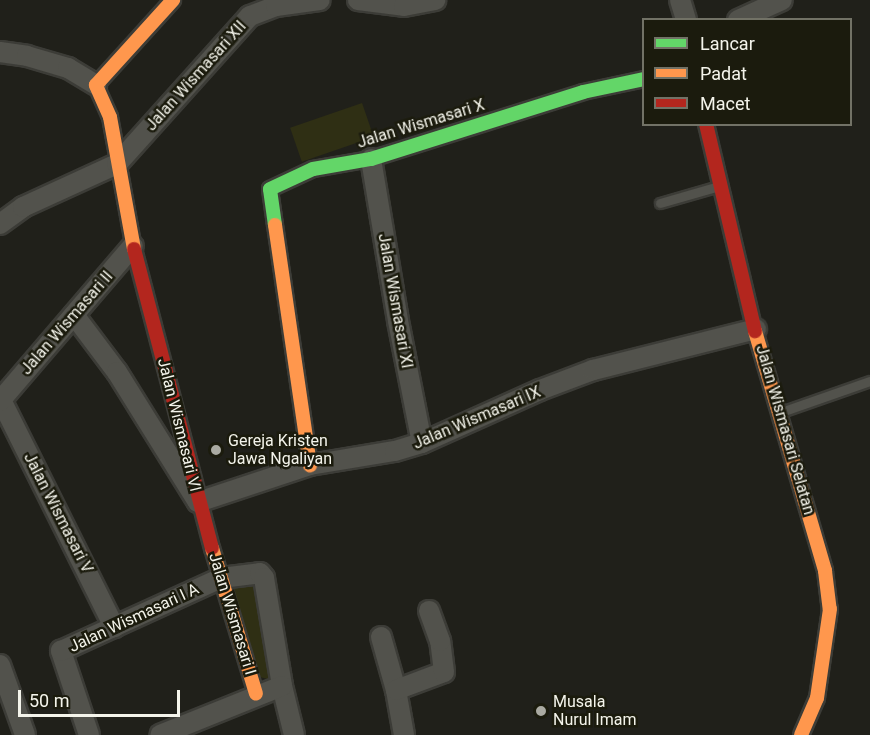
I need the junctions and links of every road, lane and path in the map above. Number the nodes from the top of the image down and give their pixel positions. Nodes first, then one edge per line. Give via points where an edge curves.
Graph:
1 (173, 0) edge
2 (320, 0) edge
3 (358, 0) edge
4 (435, 0) edge
5 (680, 0) edge
6 (782, 0) edge
7 (685, 18) edge
8 (742, 18) edge
9 (0, 52) edge
10 (642, 79) edge
11 (96, 85) junction
12 (706, 126) edge
13 (371, 159) junction
14 (117, 164) junction
15 (721, 185) junction
16 (660, 203) dead end
17 (0, 224) edge
18 (133, 246) junction
19 (74, 315) junction
20 (756, 329) junction
21 (870, 381) edge
22 (0, 401) edge
23 (778, 413) junction
24 (422, 443) junction
25 (310, 465) junction
26 (198, 502) junction
27 (221, 578) junction
28 (429, 611) dead end
29 (114, 627) junction
30 (381, 637) dead end
31 (0, 665) edge
32 (282, 686) junction
33 (396, 690) junction
34 (256, 694) junction
35 (25, 735) edge
36 (89, 735) edge
37 (160, 735) edge
38 (294, 735) edge
39 (404, 735) edge
40 (801, 735) edge

1 - 11 street
2 - 14 street, Jalan Wismasari XII via 276,6 250,16
3 - 4 street via 404,6
5 - 7 street
6 - 8 street
9 - 11 street via 68,68
10 - 13 street, Jalan Wismasari X via 583,92
11 - 14 street, Jalan Wismasari VI via 110,117
12 - 15 street, Jalan Wismasari Selatan
13 - 24 street, Jalan Wismasari XI
13 - 25 street, Jalan Wismasari X via 313,169 270,189
14 - 17 street via 30,203
14 - 18 street, Jalan Wismasari VI
15 - 16 lane
15 - 20 street, Jalan Wismasari Selatan
18 - 19 street, Jalan Wismasari II
18 - 26 street, Jalan Wismasari VI
19 - 22 street, Jalan Wismasari II
19 - 26 street, Jalan Wismasari VI via 117,372
20 - 23 street, Jalan Wismasari Selatan
20 - 24 street, Jalan Wismasari IX via 593,370
21 - 23 lane
22 - 29 street, Jalan Wismasari V
23 - 40 street, Jalan Wismasari Selatan via 818,540 830,609 817,698
24 - 25 street, Jalan Wismasari IX
25 - 26 street, Jalan Wismasari IX
26 - 27 street, Jalan Wismasari I
27 - 29 street, Jalan Wismasari I A
27 - 32 street, Jalan Wismasari I A via 257,572 264,578
27 - 34 street, Jalan Wismasari I
28 - 33 street via 440,641 444,672
29 - 36 street, Jalan Wismasari I A via 62,651
30 - 33 street
31 - 35 street
32 - 34 street
32 - 38 street
33 - 39 street
34 - 37 street, Jalan Wismasari I

